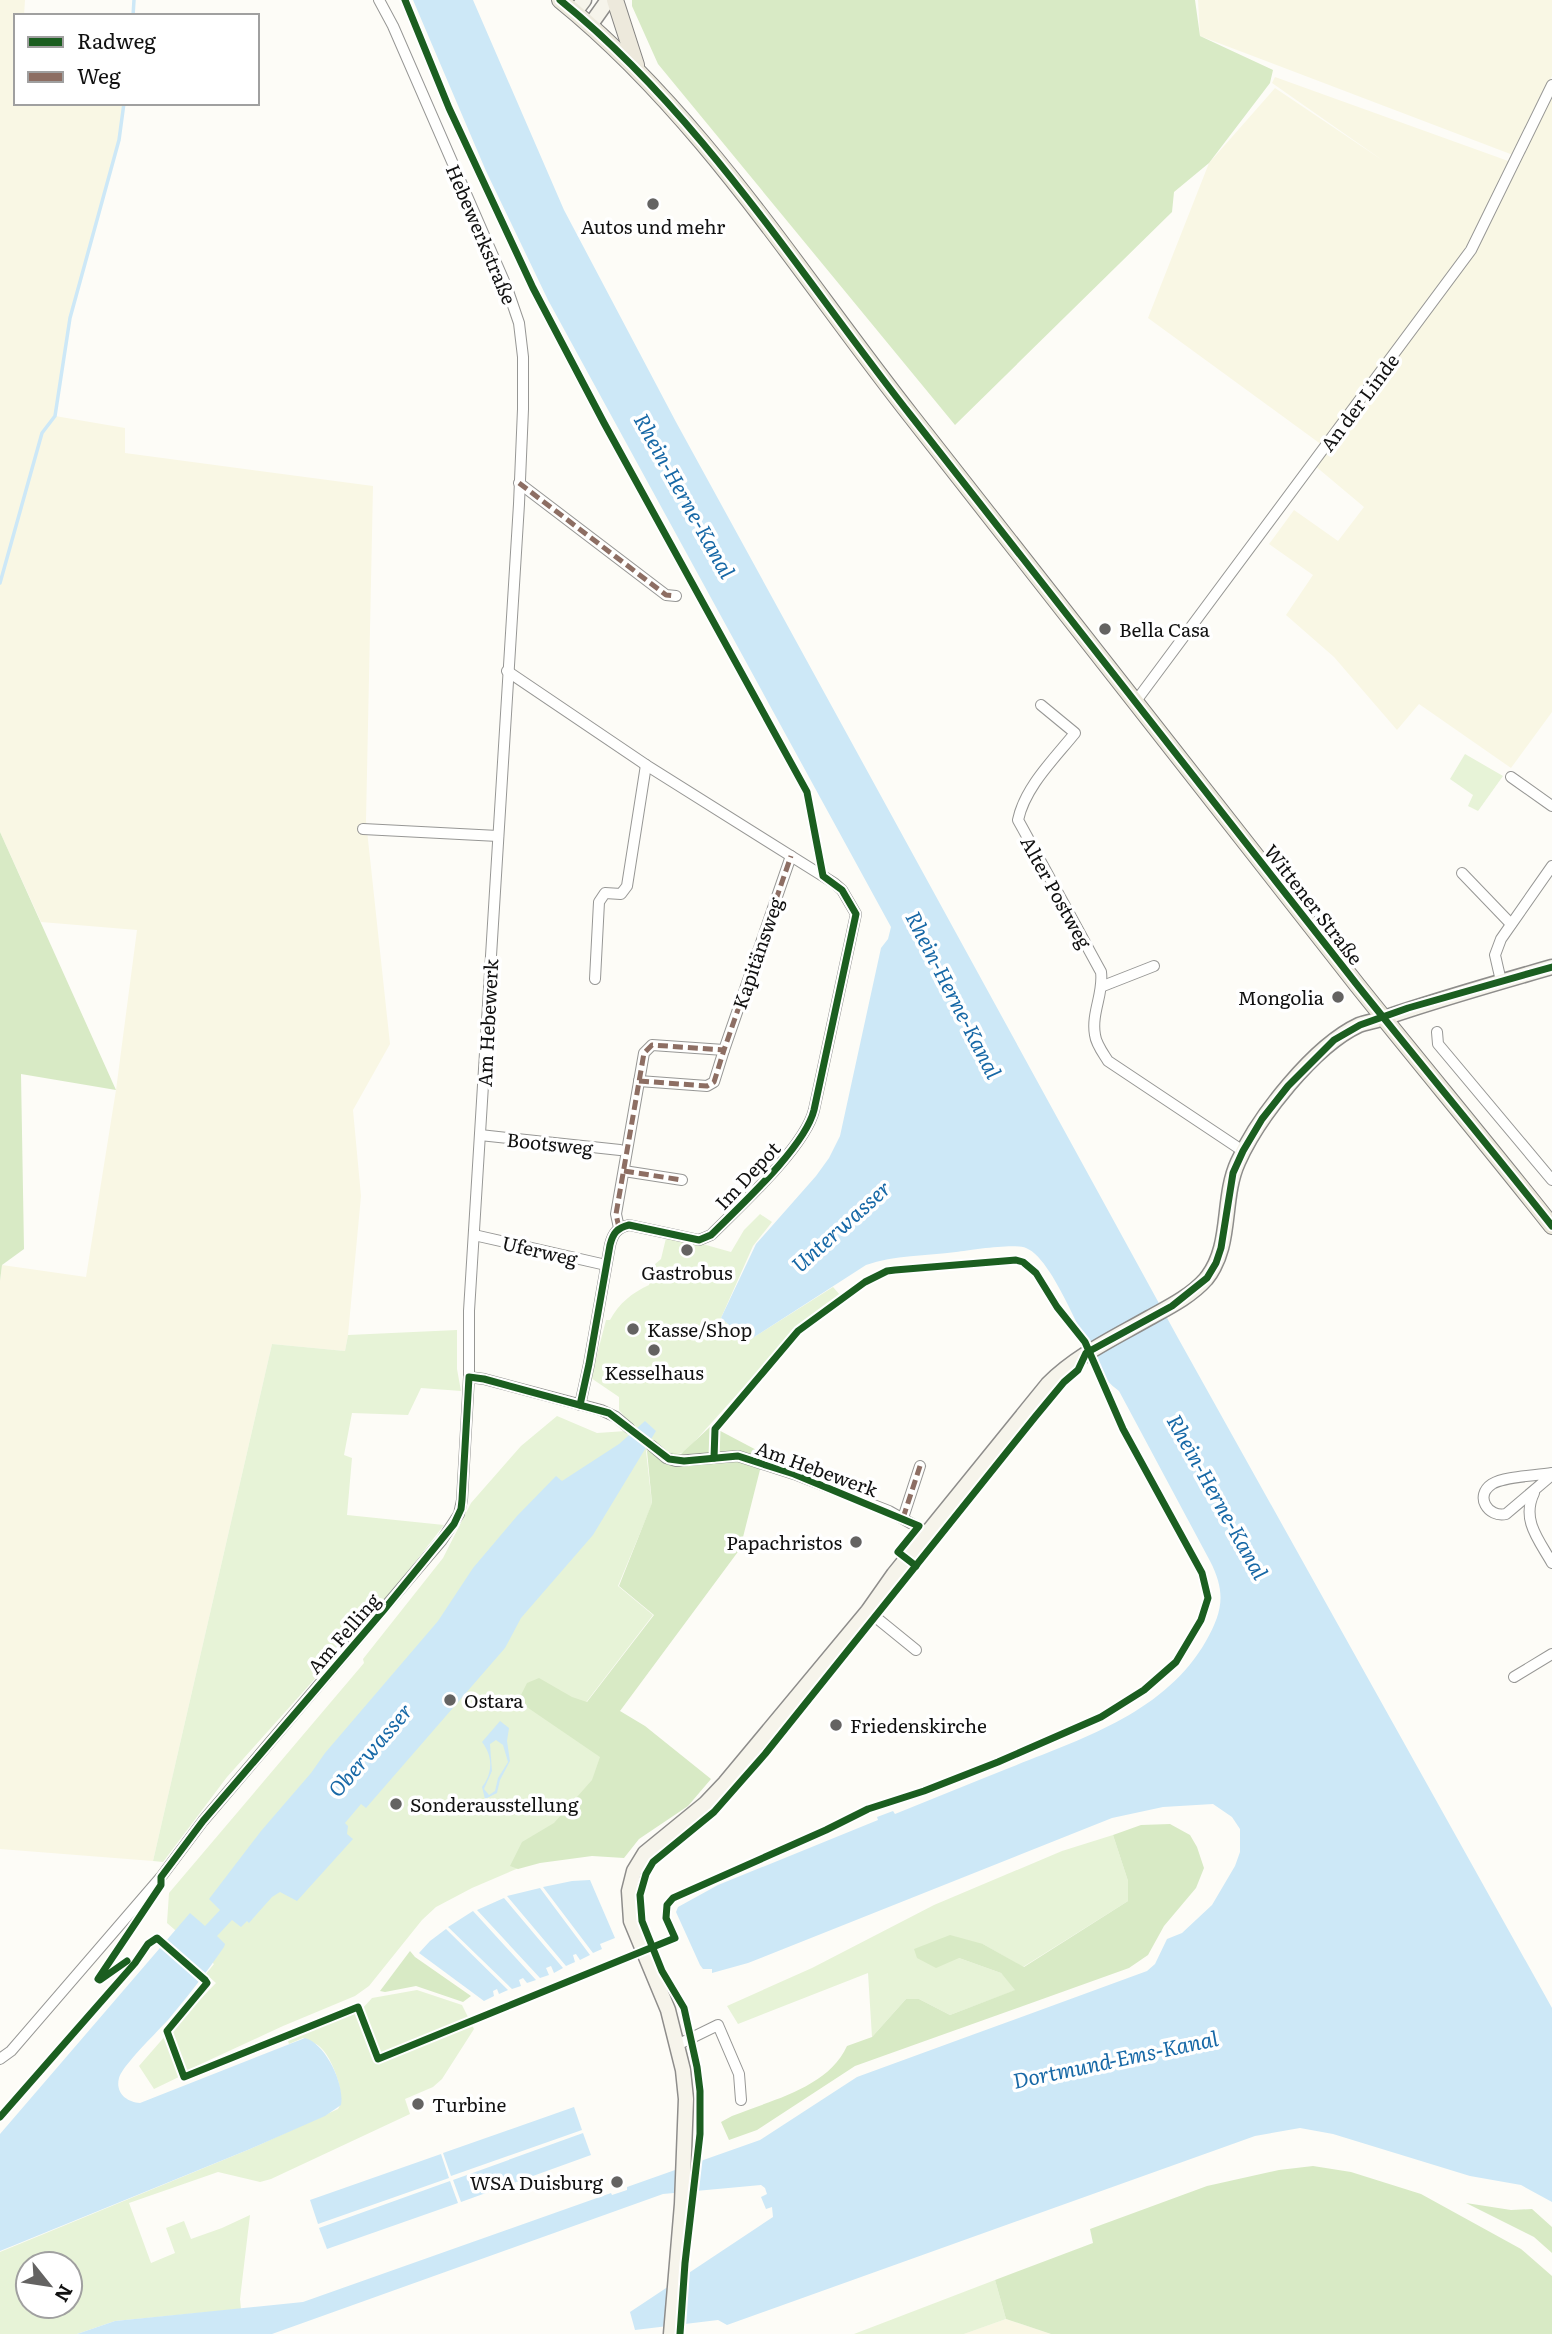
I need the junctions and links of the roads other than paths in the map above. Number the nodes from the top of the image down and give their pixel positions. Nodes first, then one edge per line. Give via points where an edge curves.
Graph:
1 (379, 0) edge
2 (560, 0) edge
3 (608, 0) edge
4 (615, 0) edge
5 (580, 6) edge
6 (591, 24) junction
7 (636, 68) junction
8 (1552, 85) edge
9 (519, 483) junction
10 (676, 596) dead end
11 (507, 671) junction
12 (1136, 701) junction
13 (1041, 705) dead end
14 (646, 765) junction
15 (1511, 777) dead end
16 (1552, 806) edge
17 (363, 829) dead end
18 (498, 836) junction
19 (791, 856) junction
20 (1552, 866) edge
21 (1462, 873) dead end
22 (1511, 924) junction
23 (1154, 966) dead end
24 (1552, 967) edge
25 (595, 979) dead end
26 (1501, 981) junction
27 (1103, 986) junction
28 (1385, 1018) junction
29 (1437, 1032) dead end
30 (724, 1050) junction
31 (639, 1081) junction
32 (480, 1135) junction
33 (620, 1150) dead end
34 (1243, 1151) junction
35 (1548, 1167) edge
36 (624, 1171) junction
37 (682, 1180) dead end
38 (1552, 1180) edge
39 (1552, 1226) edge
40 (619, 1228) junction
41 (474, 1235) junction
42 (606, 1265) junction
43 (469, 1377) junction
44 (580, 1405) junction
45 (629, 1428) tunnel mouth
46 (652, 1446) tunnel mouth
47 (920, 1466) dead end
48 (1552, 1474) edge
49 (1536, 1489) junction
50 (903, 1518) junction
51 (928, 1533) junction
52 (1552, 1563) edge
53 (868, 1611) junction
54 (916, 1650) dead end
55 (1552, 1654) edge
56 (1514, 1677) dead end
57 (677, 2045) junction
58 (0, 2059) edge
59 (741, 2100) dead end
60 (671, 2334) edge

1 - 9 street, Hebewerkstraße via 519,323 523,357
2 - 5 main road, Wittener Straße
3 - 6 main road
4 - 7 main road
5 - 6 main road, Wittener Straße
6 - 7 main road, Wittener Straße
7 - 12 main road, Wittener Straße via 745,197 877,373
8 - 12 street, An der Linde via 1471,250
9 - 10 street via 666,595
9 - 11 street, Hebewerkstraße
11 - 14 street, Im Depot
11 - 18 street, Am Hebewerk
12 - 28 main road, Wittener Straße
13 - 27 street, Alter Postweg via 1074,733 1021,805 1018,820 1101,972
14 - 19 street, Im Depot
14 - 25 street via 627,886 621,894 605,892 599,902
15 - 16 street
17 - 18 street
18 - 32 street, Am Hebewerk
19 - 30 street, Kapitänsweg
19 - 40 street, Im Depot via 842,890 856,914 807,1130 711,1235 699,1240 640,1226
20 - 22 street
21 - 22 street
22 - 26 street via 1495,955
23 - 27 street
24 - 26 main road
26 - 28 main road
27 - 34 street via 1095,1037 1108,1061
28 - 34 main road via 1334,1040 1288,1086
28 - 39 main road, Wittener Straße
29 - 35 street via 1438,1044
30 - 31 street, Kapitänsweg via 714,1082 707,1086
30 - 31 street via 652,1045 644,1053
31 - 36 street
32 - 33 street, Bootsweg
32 - 41 street, Am Hebewerk
34 - 51 main road via 1233,1172 1221,1248 1202,1283 1172,1306 1063,1369
35 - 38 street
36 - 37 street
36 - 40 street via 616,1214
40 - 42 street via 612,1237
41 - 42 street, Uferweg
41 - 43 street, Am Hebewerk
42 - 44 street
43 - 44 street
43 - 58 street, Am Felling via 462,1500 454,1524 202,1821 161,1877
44 - 45 street via 609,1413
46 - 50 street, Am Hebewerk via 676,1461 738,1456
47 - 50 street
48 - 49 street
48 - 49 street via 1496,1482 1483,1497 1485,1506 1500,1516
49 - 52 street via 1529,1507 1531,1527
50 - 51 street, Am Hebewerk
51 - 53 main road
53 - 54 street
53 - 57 main road via 725,1783 646,1853 632,1878 629,1912
55 - 56 street
57 - 59 street via 718,2025 739,2074
57 - 60 main road via 687,2099

